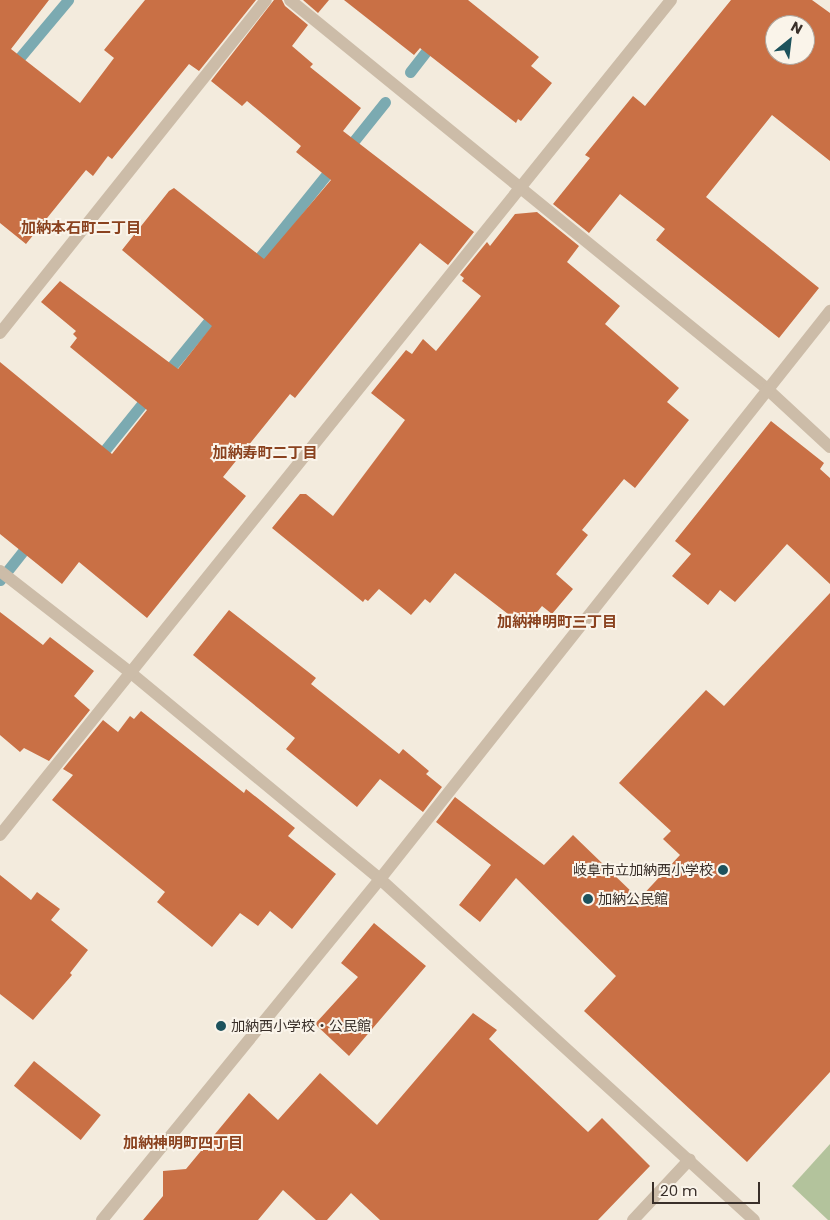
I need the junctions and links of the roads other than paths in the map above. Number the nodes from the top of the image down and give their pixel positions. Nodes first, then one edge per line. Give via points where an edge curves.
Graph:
1 (266, 0) edge
2 (290, 0) edge
3 (671, 0) edge
4 (520, 188) junction
5 (830, 311) edge
6 (0, 333) edge
7 (766, 388) junction
8 (830, 447) edge
9 (0, 570) edge
10 (131, 673) junction
11 (0, 835) edge
12 (380, 879) junction
13 (690, 1159) junction
14 (102, 1220) edge
15 (633, 1220) edge
16 (754, 1220) edge

1 - 6 street
2 - 4 street
3 - 4 street
4 - 7 street
4 - 10 street
5 - 7 street
7 - 8 street
7 - 12 street
9 - 10 street
10 - 11 street
10 - 12 street
12 - 13 street
12 - 14 street
13 - 15 street
13 - 16 street

